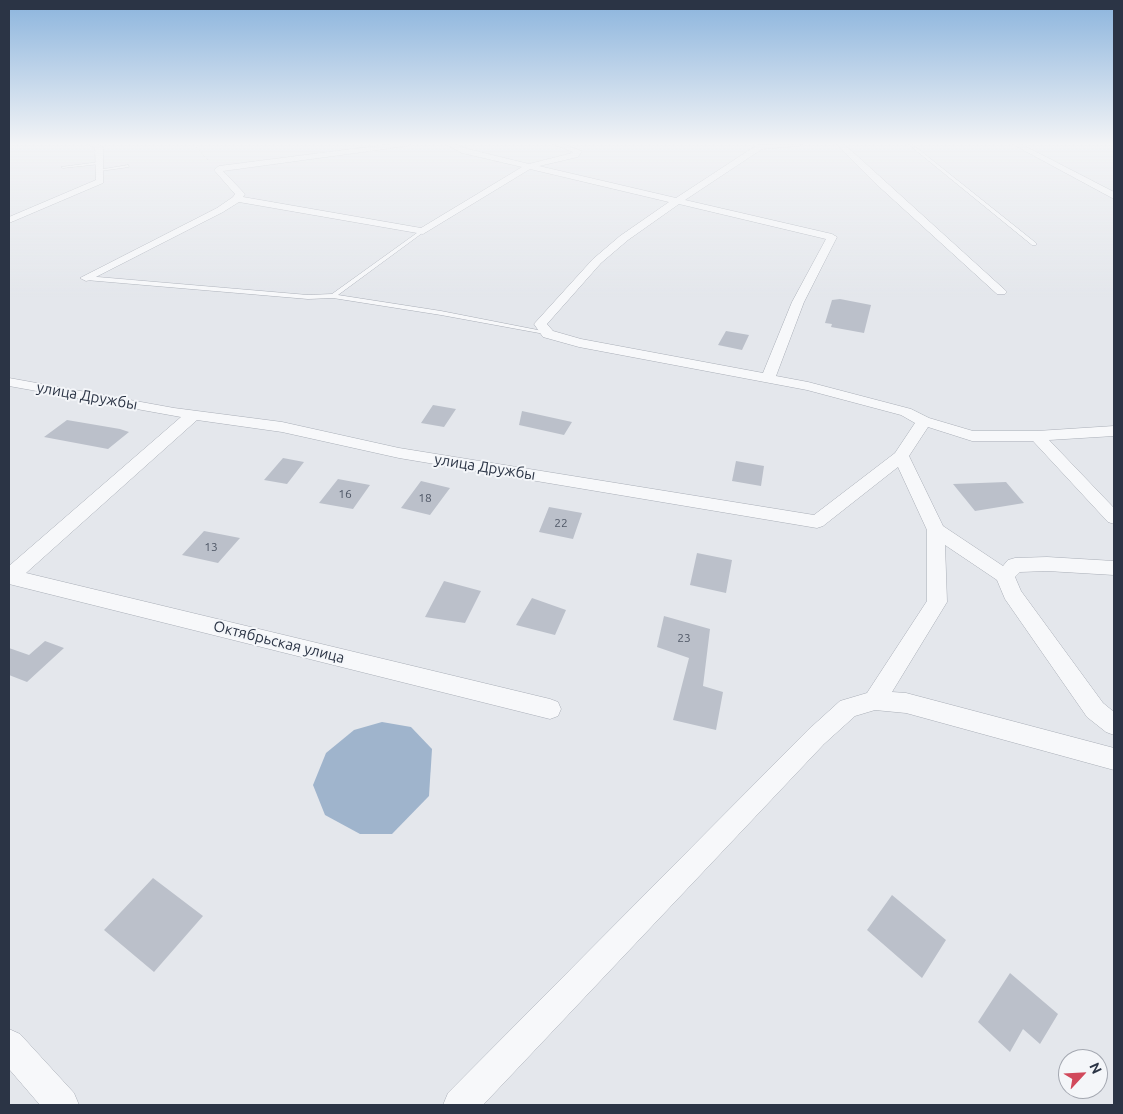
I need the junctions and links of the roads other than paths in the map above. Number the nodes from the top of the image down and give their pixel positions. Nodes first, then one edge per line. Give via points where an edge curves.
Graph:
1 (65, 196) edge
2 (239, 196) edge
3 (480, 196) edge
4 (656, 196) edge
5 (685, 196) edge
6 (897, 196) edge
7 (974, 196) edge
8 (238, 199) junction
9 (677, 201) junction
10 (9, 220) edge
11 (423, 231) junction
12 (1034, 244) dead end
13 (86, 278) joint
14 (1001, 292) dead end
15 (333, 296) junction
16 (548, 334) junction
17 (768, 378) junction
18 (9, 382) edge
19 (192, 415) junction
20 (924, 421) junction
21 (1114, 431) edge
22 (1037, 436) junction
23 (901, 456) junction
24 (1114, 518) edge
25 (936, 530) junction
26 (1114, 568) edge
27 (9, 576) edge
28 (1005, 576) junction
29 (875, 700) junction
30 (550, 709) dead end
31 (1114, 724) edge
32 (1114, 759) edge
33 (9, 1045) edge
34 (62, 1105) edge
35 (460, 1105) edge

1 - 10 street
2 - 8 street
3 - 11 street
4 - 9 street
5 - 9 street
6 - 14 street
7 - 12 lane
8 - 11 street
8 - 13 street
9 - 16 street via 597,261 540,324
9 - 17 street via 832,237 798,302
11 - 15 lane
13 - 15 lane via 308,297
15 - 16 lane
16 - 17 street via 579,343
17 - 20 street via 906,412
18 - 19 street, улица Дружбы
19 - 23 street, улица Дружбы via 282,427 399,453 817,522
19 - 27 street
20 - 22 street via 972,436
20 - 23 street, улица Дружбы
21 - 22 street
22 - 24 street
23 - 25 street
25 - 28 street
25 - 29 street via 937,602
26 - 28 street via 1048,564 1014,566
27 - 30 street, Октябрьская улица
28 - 31 street via 1012,594 1095,710
29 - 32 street via 906,703
29 - 35 street via 848,708 816,737
33 - 34 street

